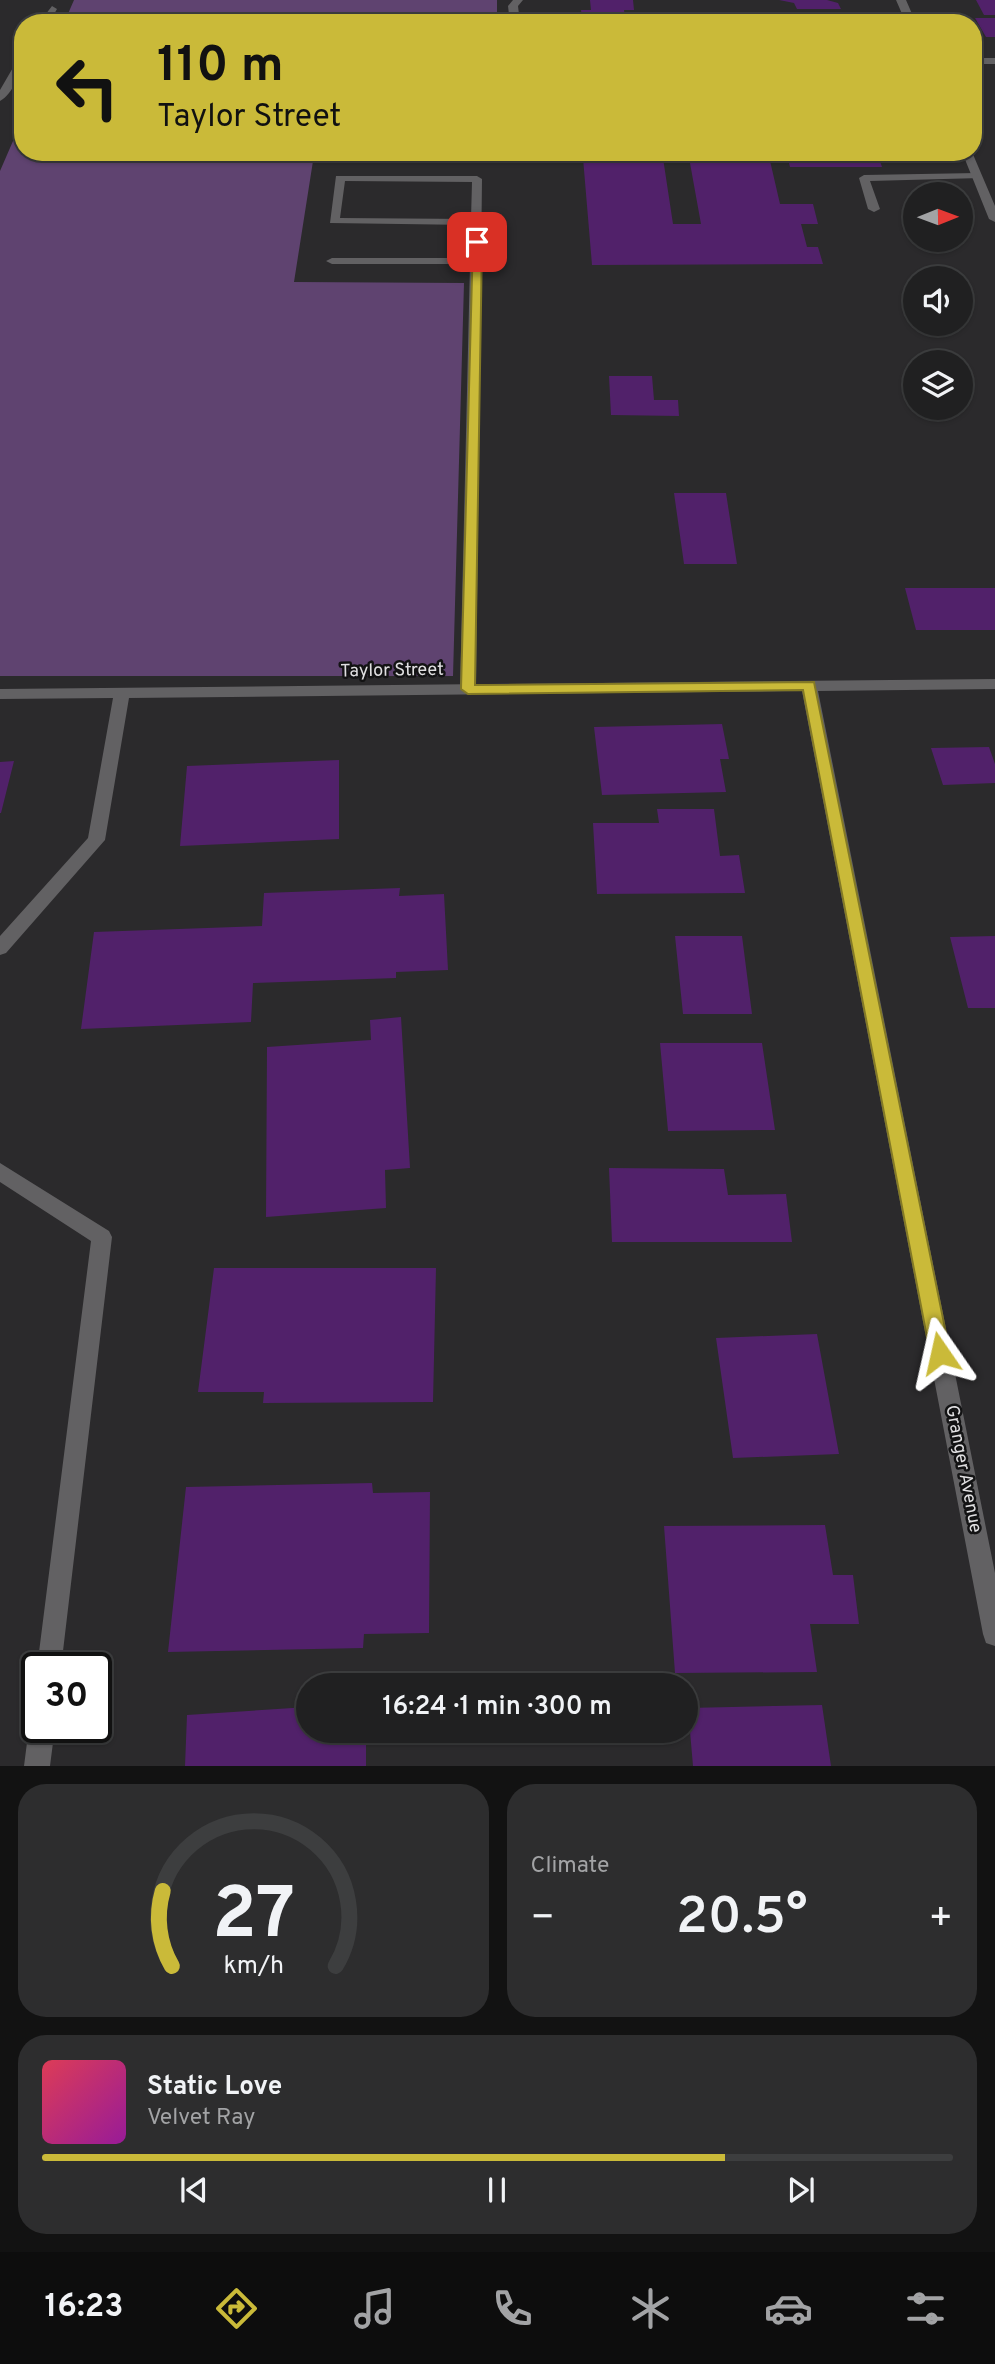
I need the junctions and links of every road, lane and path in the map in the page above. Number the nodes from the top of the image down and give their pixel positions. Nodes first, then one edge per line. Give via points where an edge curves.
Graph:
1 (52, 9) dead end
2 (49, 14) edge
3 (14, 74) edge
4 (0, 98) edge
5 (971, 161) edge
6 (977, 176) junction
7 (874, 209) dead end
8 (995, 219) edge
9 (477, 222) junction
10 (332, 261) dead end
11 (476, 261) junction
12 (995, 684) edge
13 (809, 685) junction
14 (468, 689) junction
15 (122, 693) junction
16 (0, 694) edge
17 (0, 948) edge
18 (0, 1171) edge
19 (995, 1634) edge
20 (51, 1652) edge
21 (40, 1743) edge
22 (37, 1766) edge

1 - 2 street
3 - 4 street
5 - 6 street
6 - 7 street via 864,178
6 - 8 street
9 - 9 street via 477,179 340,178 334,221
9 - 11 street
10 - 11 street
11 - 14 street
12 - 13 street, Taylor Street
13 - 14 street, Taylor Street
13 - 19 street, Granger Avenue
14 - 15 street, Taylor Street
15 - 16 street, Taylor Street
15 - 17 street via 96,841
18 - 20 street via 102,1237
21 - 22 street

